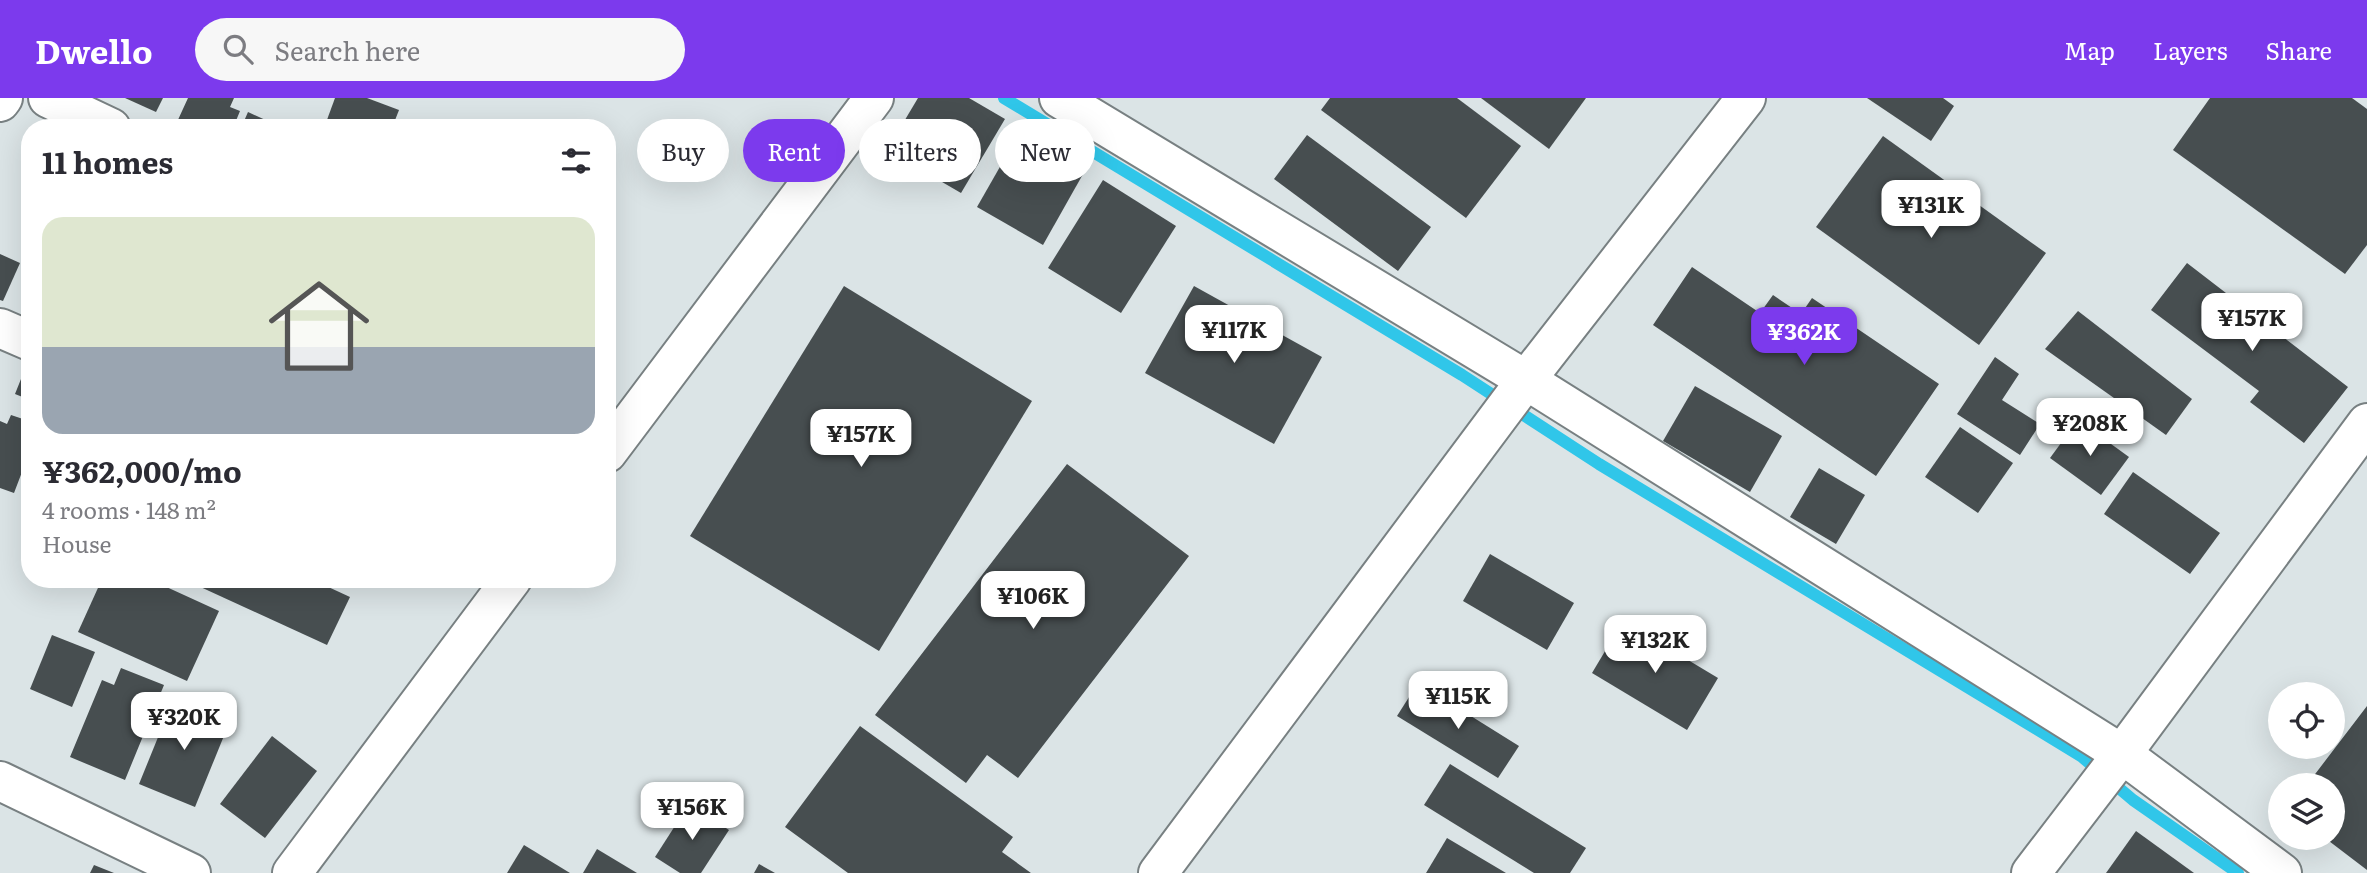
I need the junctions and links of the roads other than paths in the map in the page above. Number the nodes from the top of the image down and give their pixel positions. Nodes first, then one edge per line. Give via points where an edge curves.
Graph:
1 (48, 98) edge
2 (874, 98) edge
3 (1059, 98) edge
4 (1746, 98) edge
5 (92, 119) edge
6 (0, 328) edge
7 (21, 337) edge
8 (1526, 380) junction
9 (2367, 423) edge
10 (616, 441) edge
11 (505, 588) edge
12 (2119, 758) junction
13 (0, 781) edge
14 (191, 873) edge
15 (292, 873) edge
16 (1158, 873) edge
17 (2031, 873) edge
18 (2282, 873) edge

1 - 5 street
2 - 10 street
3 - 8 street
4 - 8 street
6 - 7 street
8 - 12 street
8 - 16 street
9 - 12 street
11 - 15 street
12 - 17 street
12 - 18 street
13 - 14 street

